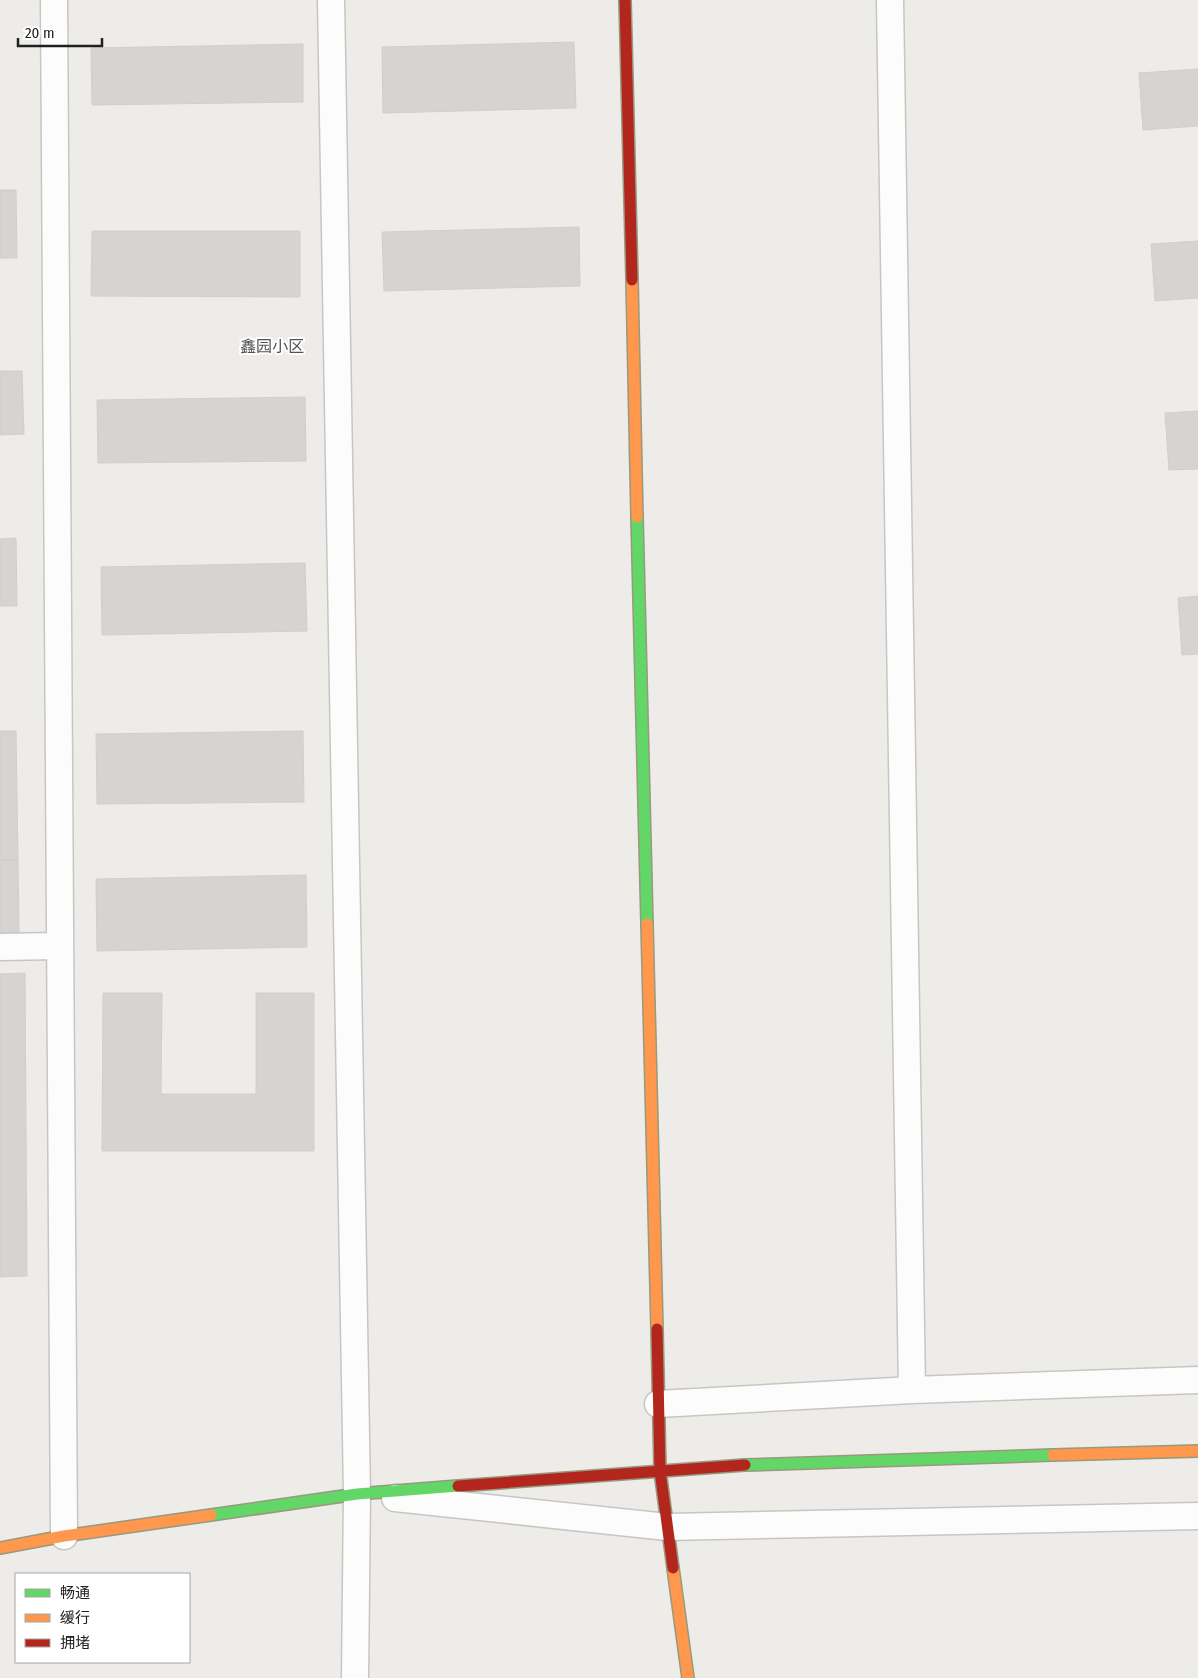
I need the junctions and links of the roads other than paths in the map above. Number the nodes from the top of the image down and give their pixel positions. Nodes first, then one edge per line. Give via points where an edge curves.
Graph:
1 (54, 0) edge
2 (331, 0) edge
3 (625, 0) edge
4 (890, 0) edge
5 (60, 946) junction
6 (0, 947) edge
7 (1198, 1380) edge
8 (912, 1390) junction
9 (658, 1404) junction
10 (1198, 1452) edge
11 (660, 1471) junction
12 (357, 1494) junction
13 (1198, 1516) edge
14 (667, 1527) junction
15 (64, 1536) junction
16 (0, 1548) edge
17 (354, 1678) edge
18 (688, 1678) edge

1 - 5 street
2 - 12 street
3 - 9 street
4 - 8 street
5 - 6 street
5 - 15 street
7 - 8 street
8 - 9 street
9 - 11 street
10 - 11 street via 774,1463
11 - 12 street
11 - 14 street
12 - 14 street
12 - 15 street
12 - 17 street
13 - 14 street
14 - 18 street
15 - 16 street

